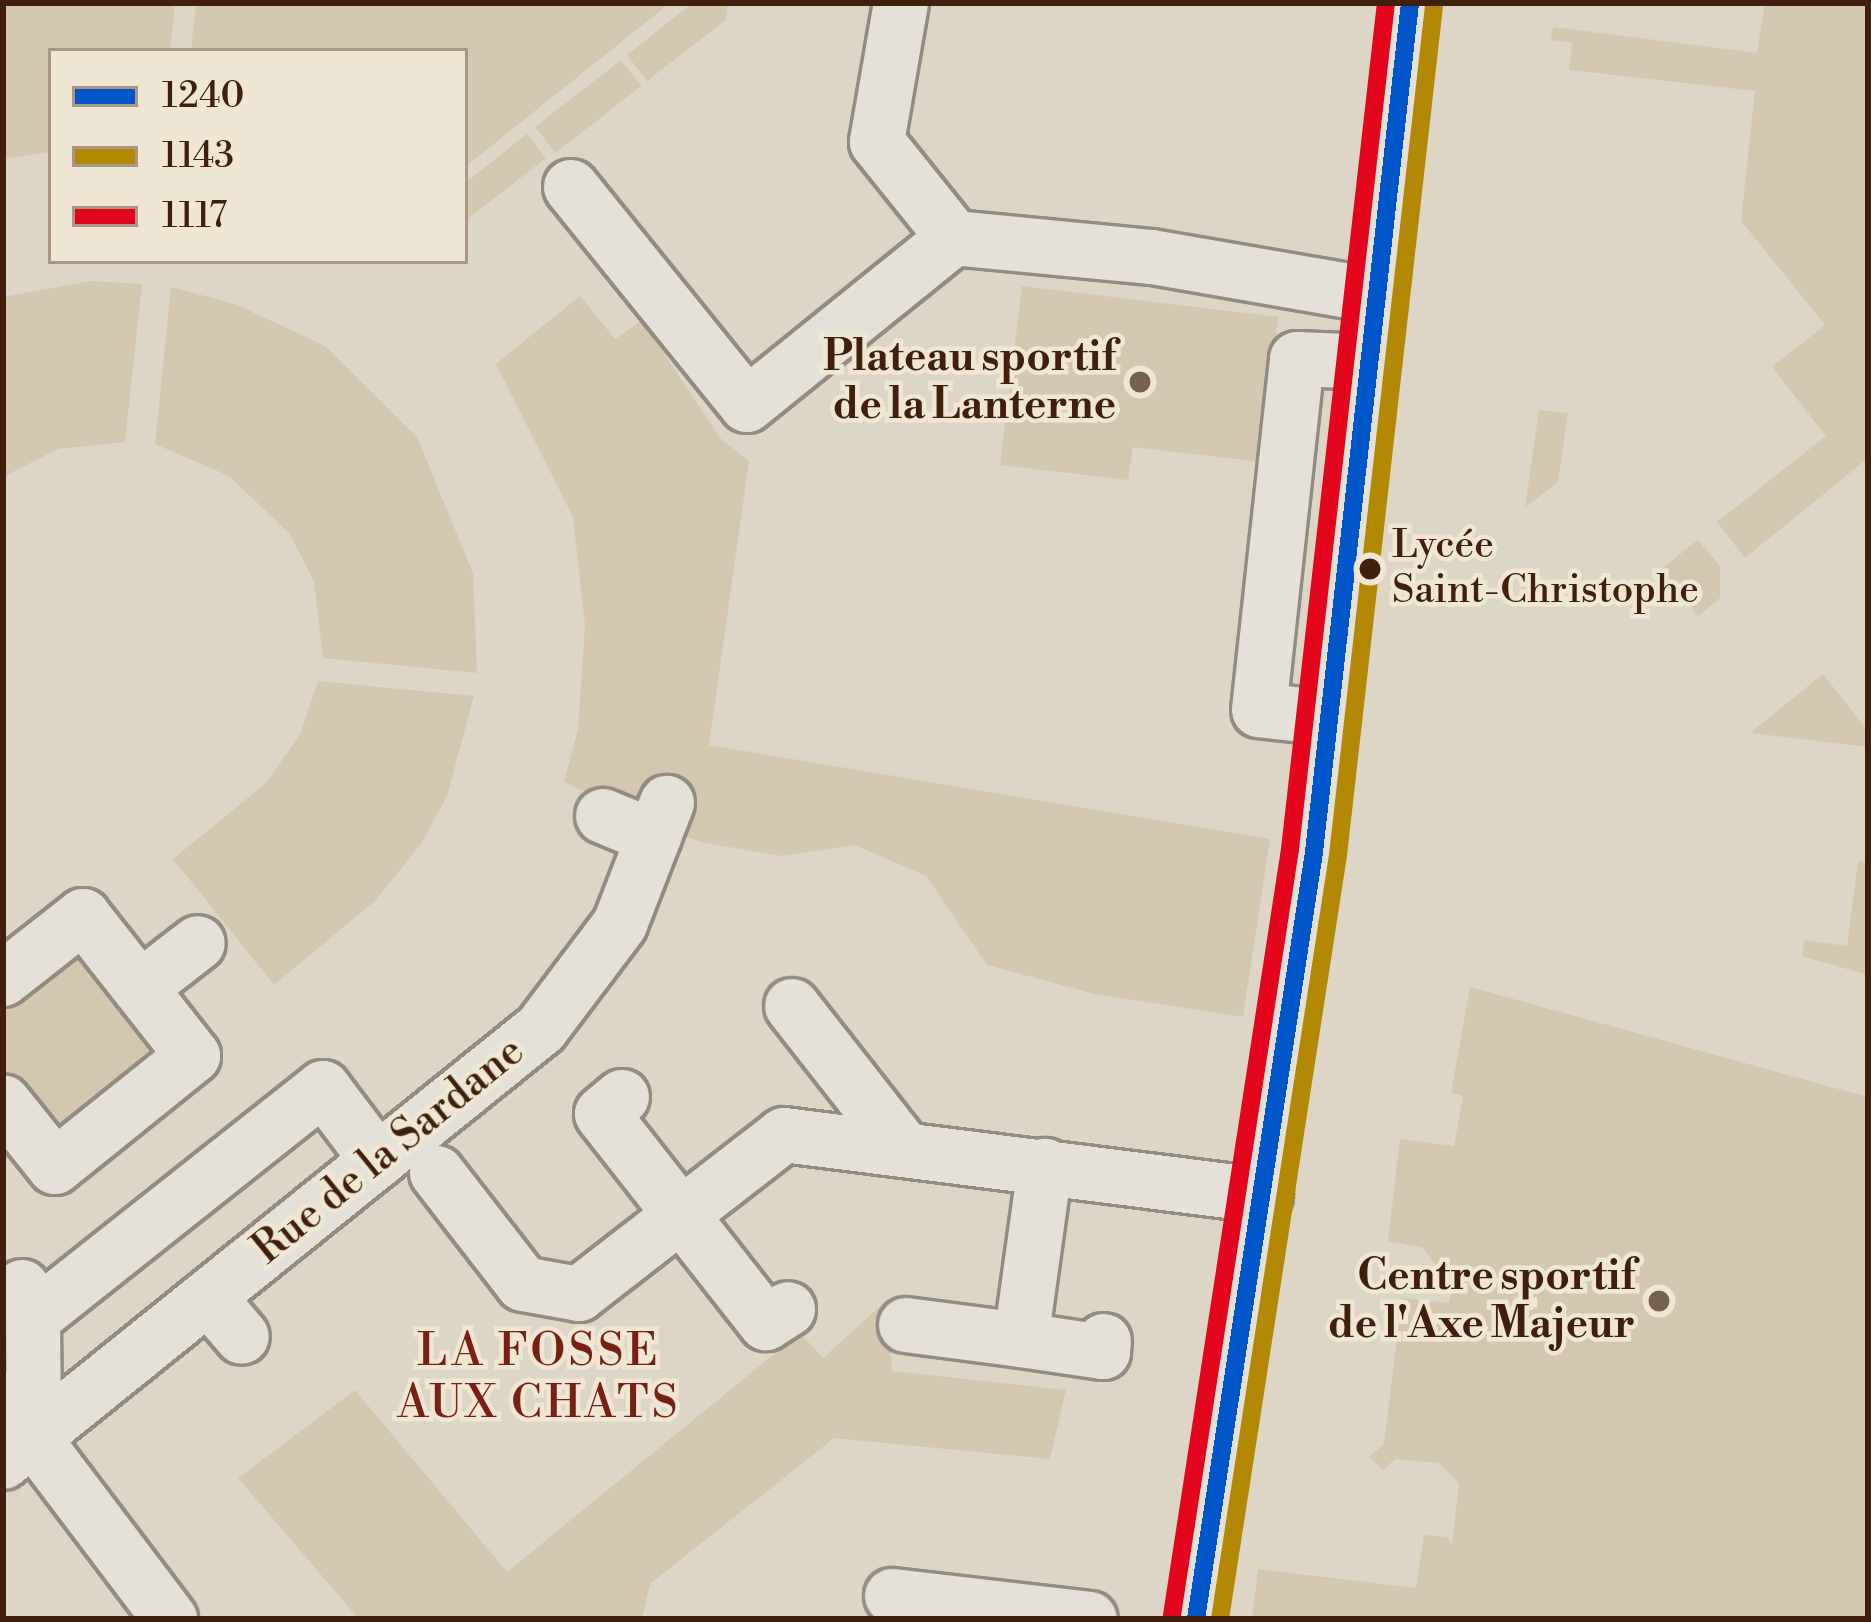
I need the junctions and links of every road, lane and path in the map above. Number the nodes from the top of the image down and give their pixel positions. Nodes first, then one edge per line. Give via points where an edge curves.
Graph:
1 (901, 3) edge
2 (1410, 3) edge
3 (571, 187) dead end
4 (954, 238) junction
5 (1377, 296) junction
6 (1369, 362) junction
7 (1329, 718) junction
8 (603, 816) dead end
9 (198, 943) dead end
10 (3, 979) edge
11 (140, 988) junction
12 (792, 1006) dead end
13 (622, 1096) dead end
14 (3, 1102) edge
15 (294, 1134) dead end
16 (904, 1149) junction
17 (1045, 1166) junction
18 (437, 1173) dead end
19 (358, 1177) junction
20 (1264, 1196) junction
21 (682, 1214) junction
22 (770, 1321) dead end
23 (906, 1325) dead end
24 (1022, 1340) junction
25 (1104, 1341) dead end
26 (13, 1432) edge
27 (892, 1596) dead end
28 (170, 1619) edge
29 (1090, 1619) edge
30 (1196, 1619) edge

1 - 4 street via 877,142
2 - 5 street
3 - 4 street via 747,405
4 - 5 street via 981,234 1131,254
5 - 6 street
6 - 7 street
6 - 7 street via 1297,359 1287,446 1258,710
7 - 20 street
8 - 19 street, Rue de la Sardane via 660,820 620,924 571,995
9 - 11 street
10 - 11 street via 83,916
11 - 14 street via 193,1056 55,1167
12 - 16 street
13 - 21 street via 602,1114
15 - 19 street
16 - 17 street
16 - 21 street via 784,1135
17 - 20 street
17 - 24 street
18 - 21 street via 523,1284 579,1294
19 - 26 street, Rue de la Sardane via 225,1317
19 - 26 street via 323,1088 26,1300
20 - 30 street
21 - 22 street
23 - 24 street
24 - 25 street via 1103,1352
26 - 28 street
27 - 29 street

